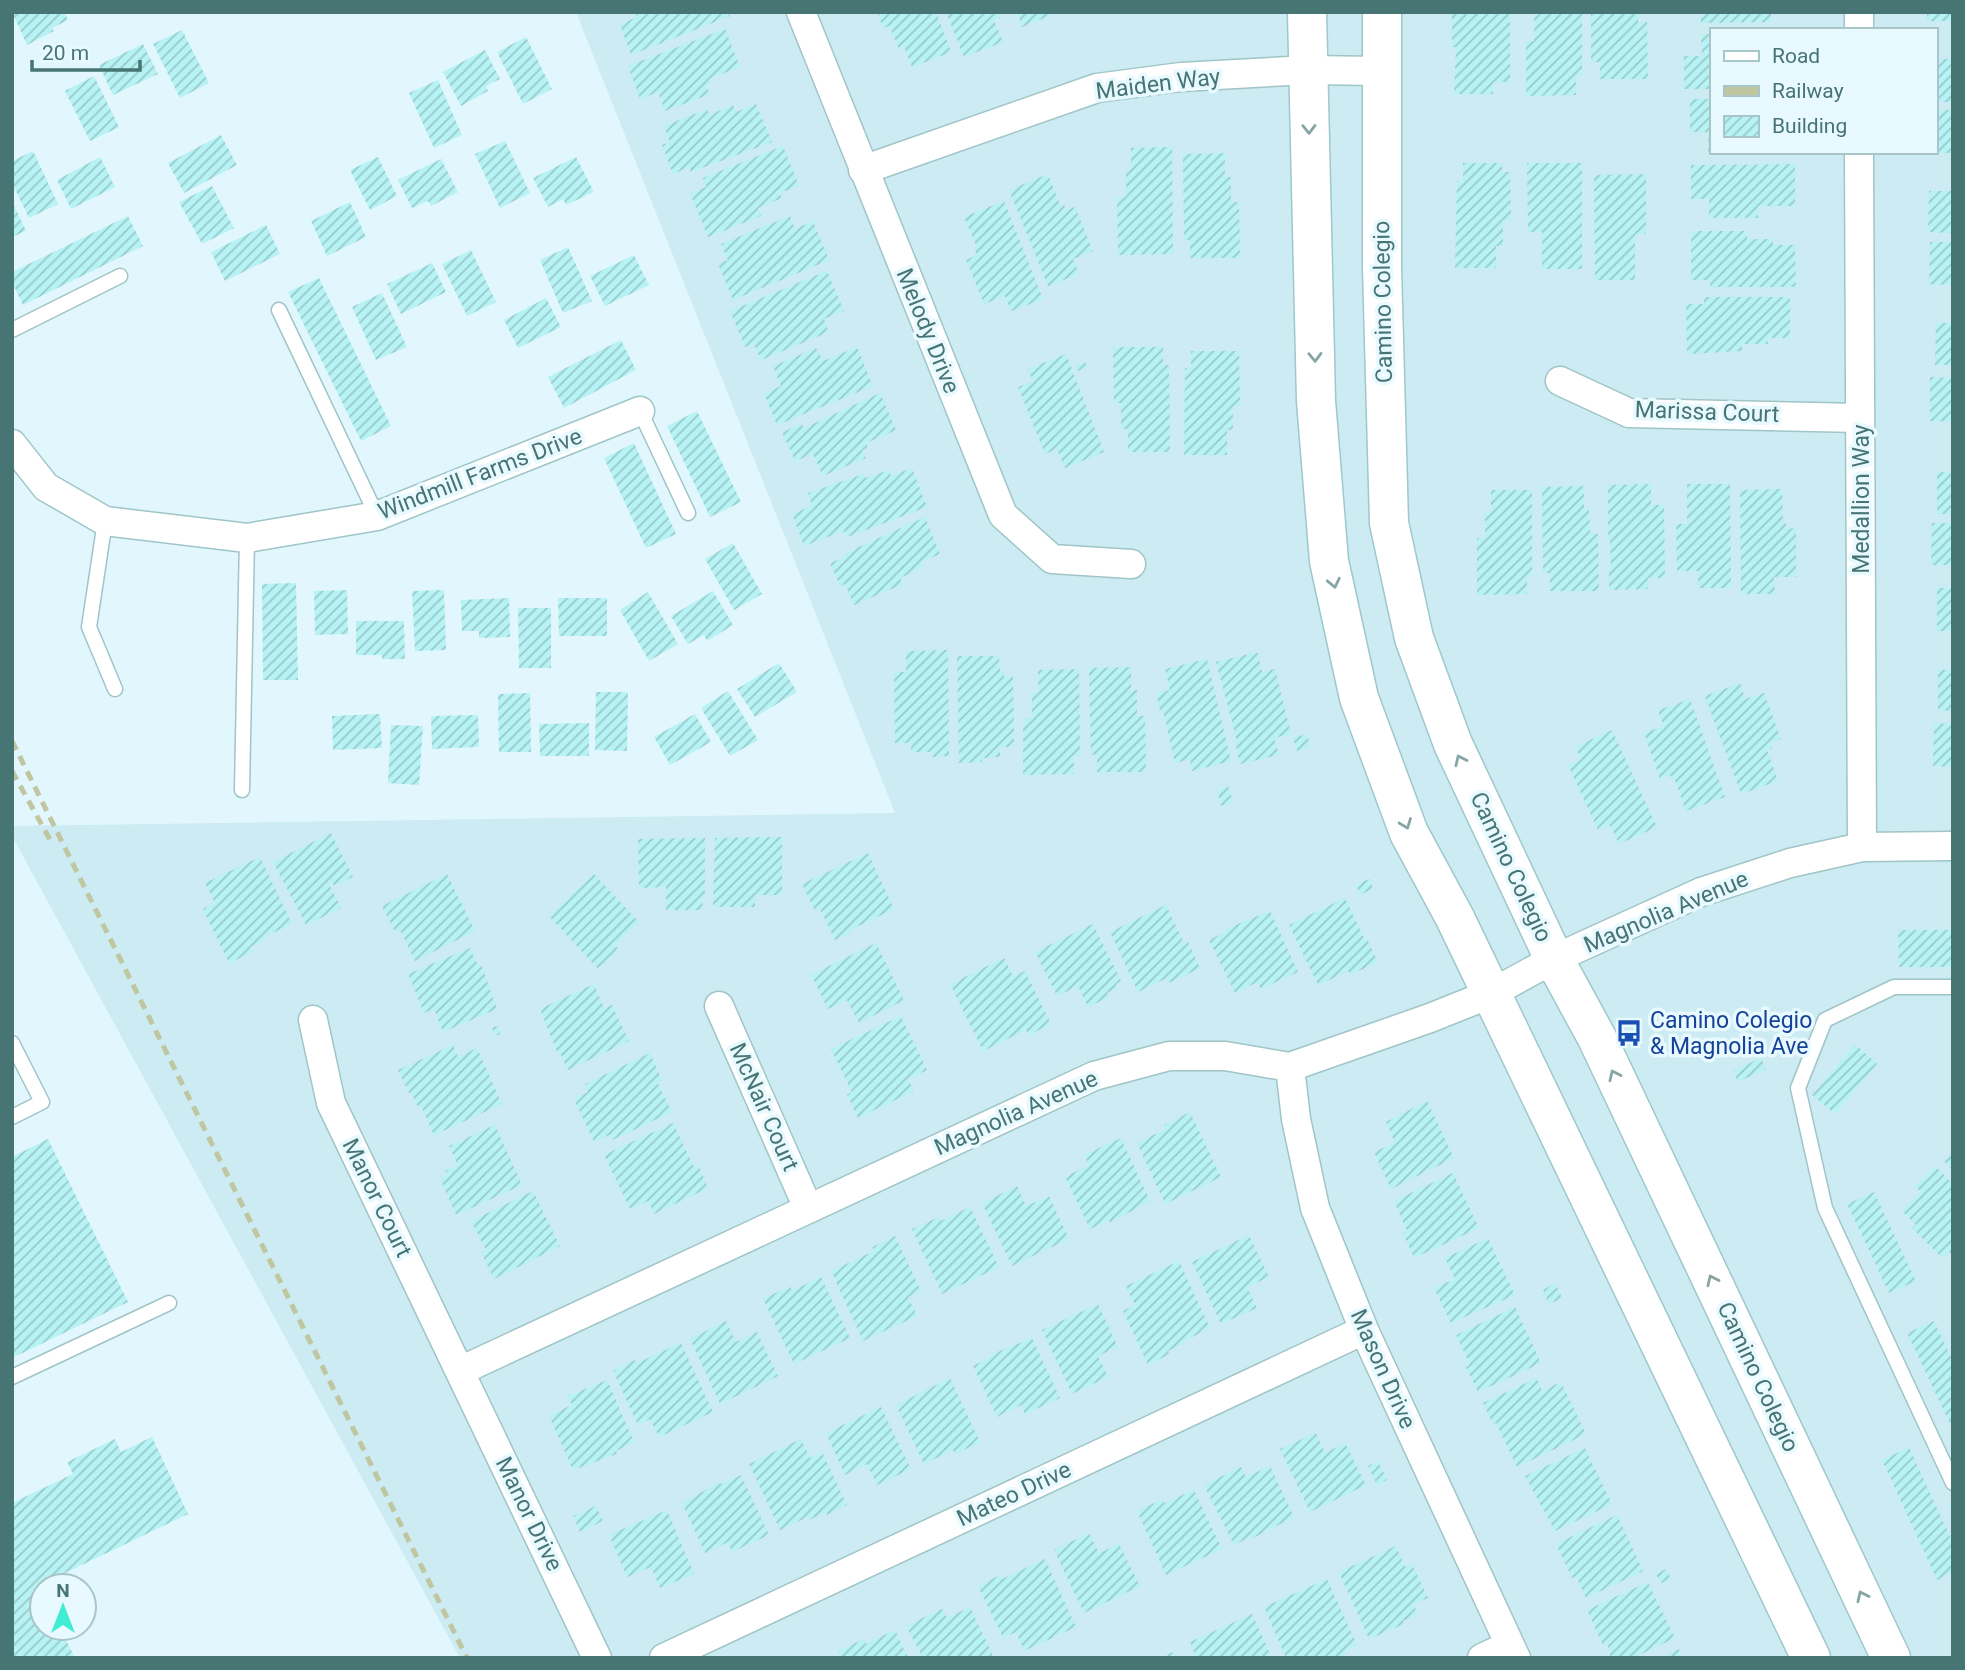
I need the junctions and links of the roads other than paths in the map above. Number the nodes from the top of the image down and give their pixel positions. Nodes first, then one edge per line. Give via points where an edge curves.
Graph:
1 (801, 12) edge
2 (1307, 12) edge
3 (1382, 12) edge
4 (1307, 70) junction
5 (1381, 71) junction
6 (1859, 154) edge
7 (863, 170) junction
8 (120, 276) dead end
9 (279, 310) dead end
10 (12, 331) edge
11 (1560, 381) dead end
12 (640, 411) joint
13 (1860, 418) junction
14 (12, 444) edge
15 (688, 513) dead end
16 (377, 516) junction
17 (105, 521) junction
18 (247, 538) junction
19 (1131, 564) dead end
20 (115, 689) dead end
21 (242, 790) dead end
22 (1953, 846) edge
23 (1862, 847) junction
24 (1554, 959) junction
25 (1953, 986) edge
26 (1490, 995) junction
27 (719, 1006) dead end
28 (313, 1020) dead end
29 (12, 1043) edge
30 (1290, 1067) junction
31 (12, 1117) edge
32 (808, 1208) junction
33 (169, 1303) dead end
34 (1364, 1330) junction
35 (460, 1371) junction
36 (12, 1377) edge
37 (1953, 1483) edge
38 (1513, 1651) edge
39 (597, 1658) edge
40 (664, 1658) edge
41 (1482, 1658) edge
42 (1811, 1658) edge
43 (1891, 1658) edge

1 - 7 street, Melody Drive
2 - 4 street
3 - 5 street, Camino Colegio
4 - 5 street, Maiden Way
4 - 7 street, Maiden Way via 1181,77 1097,88
4 -> 26 street via 1316,401 1329,561 1359,698 1390,784 1409,833
24 -> 5 street, Camino Colegio via 1453,744 1414,638 1389,523
6 - 13 street, Medallion Way
7 - 19 street, Melody Drive via 1003,515 1052,559
8 - 10 lane
9 - 16 lane
11 - 13 street, Marissa Court via 1629,413
12 - 15 lane
12 - 16 street, Windmill Farms Drive
13 - 23 street, Medallion Way
14 - 17 street, Windmill Farms Drive via 46,487
16 - 18 street, Windmill Farms Drive
17 - 18 street, Windmill Farms Drive
17 - 20 lane via 89,627
18 - 21 lane
22 - 23 street, Magnolia Avenue
23 - 24 street, Magnolia Avenue via 1790,863 1701,892
24 - 26 street, Magnolia Avenue
43 -> 24 street, Camino Colegio via 1597,1038
25 - 37 lane via 1894,987 1825,1020 1798,1088 1825,1208
26 - 30 street, Magnolia Avenue
26 - 42 street
27 - 32 street, McNair Court
28 - 35 street, Manor Court via 331,1103
29 - 31 lane via 42,1102
30 - 32 street, Magnolia Avenue via 1225,1056 1169,1056 1094,1076
30 - 34 street, Mason Drive via 1315,1208
32 - 35 street, Magnolia Avenue
33 - 36 lane
34 - 38 street, Mason Drive
34 - 40 street, Mateo Drive
35 - 39 street, Manor Drive
38 - 41 street

